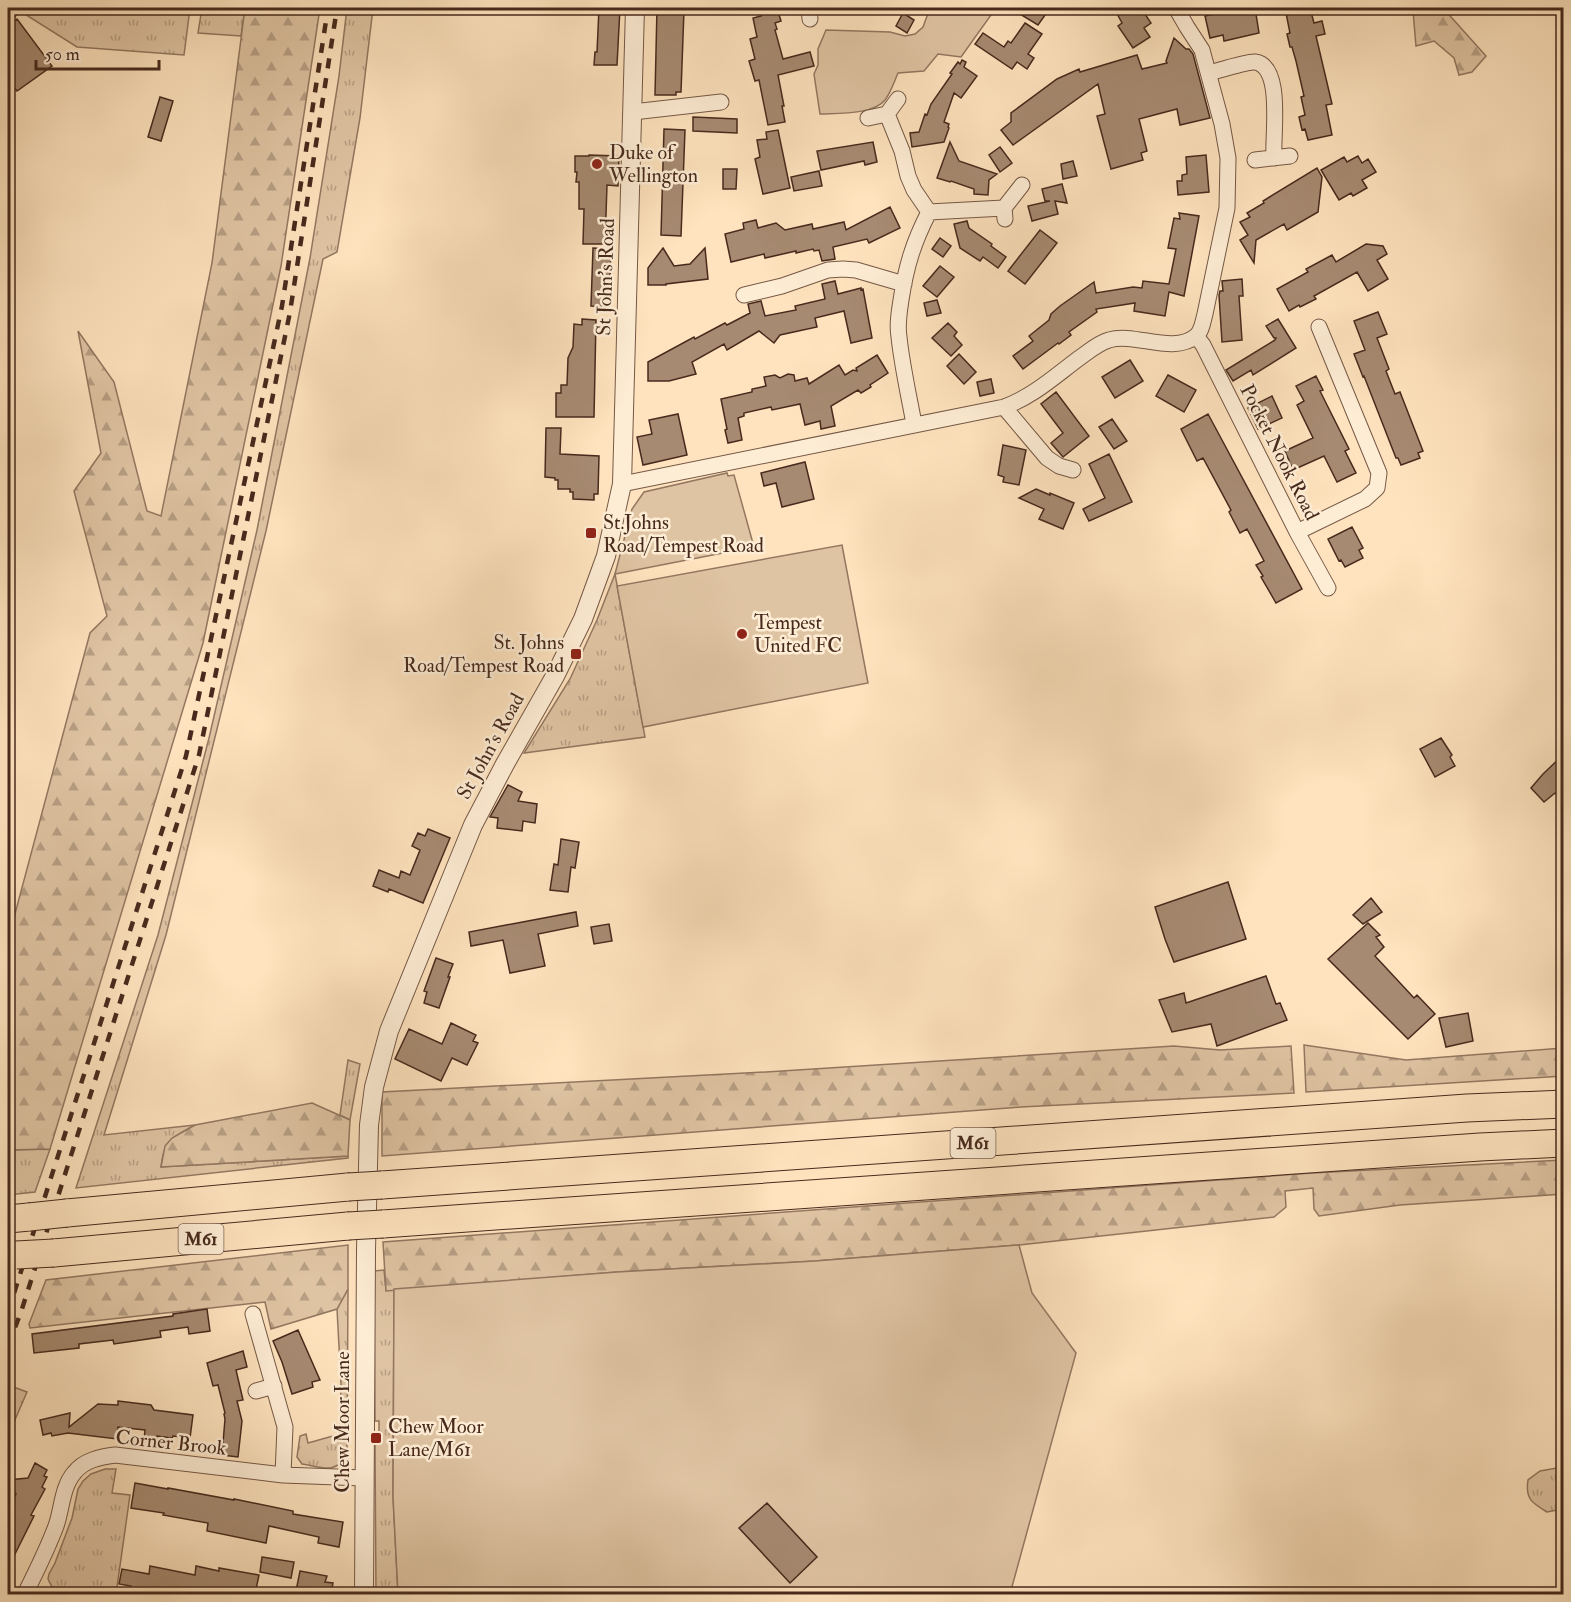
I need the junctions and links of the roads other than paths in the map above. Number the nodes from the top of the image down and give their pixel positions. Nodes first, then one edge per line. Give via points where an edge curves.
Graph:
1 (13, 8) edge
2 (635, 8) edge
3 (1176, 8) edge
4 (8, 12) edge
5 (1209, 73) junction
6 (898, 99) dead end
7 (721, 102) dead end
8 (633, 112) junction
9 (887, 114) junction
10 (868, 118) dead end
11 (1290, 156) dead end
12 (1274, 158) junction
13 (1255, 160) dead end
14 (1022, 185) dead end
15 (929, 212) junction
16 (761, 274) dead end
17 (904, 284) junction
18 (765, 290) junction
19 (744, 295) dead end
20 (1319, 327) dead end
21 (1196, 336) junction
22 (1004, 407) junction
23 (914, 424) junction
24 (1072, 470) dead end
25 (622, 484) junction
26 (1297, 532) junction
27 (1328, 588) dead end
28 (1563, 1104) edge
29 (1563, 1143) edge
30 (18, 1218) edge
31 (366, 1250) joint
32 (12, 1256) edge
33 (253, 1314) dead end
34 (274, 1386) junction
35 (256, 1391) dead end
36 (283, 1475) junction
37 (364, 1478) junction
38 (27, 1594) edge
39 (364, 1594) edge

1 - 4 street
2 - 8 street, St John's Road
3 - 5 street via 1202,50
5 - 12 street via 1254,62 1264,66 1272,79 1275,102
5 - 21 street via 1228,158 1228,195 1205,314
6 - 9 street
7 - 8 street
8 - 25 street, St John's Road
9 - 10 street
9 - 15 street via 908,176
11 - 12 street
12 - 13 street
14 - 15 street via 1005,213
15 - 17 street via 911,252
16 - 18 street
17 - 18 street via 843,269
17 - 23 street via 899,338
18 - 19 street
20 - 26 street via 1379,473 1377,488 1365,499
21 - 22 street via 1173,344 1108,340 1030,394
21 - 26 street, Pocket Nook Road
22 - 23 street
22 - 24 street via 1047,458
23 - 25 street
25 - 31 street, St John's Road via 606,556 583,619 473,825 389,1031 374,1087 369,1125
26 - 27 street, Pocket Nook Road
28 - 30 highway, M61, bridge via 348,1186
29 - 32 highway, M61, bridge via 348,1226
31 - 37 street, Chew Moor Lane
33 - 34 street
34 - 35 street
34 - 36 street via 285,1427
36 - 37 street, Corner Brook
36 - 38 street, Corner Brook via 116,1455 90,1461 73,1474 67,1485 60,1515
37 - 39 street, Chew Moor Lane

